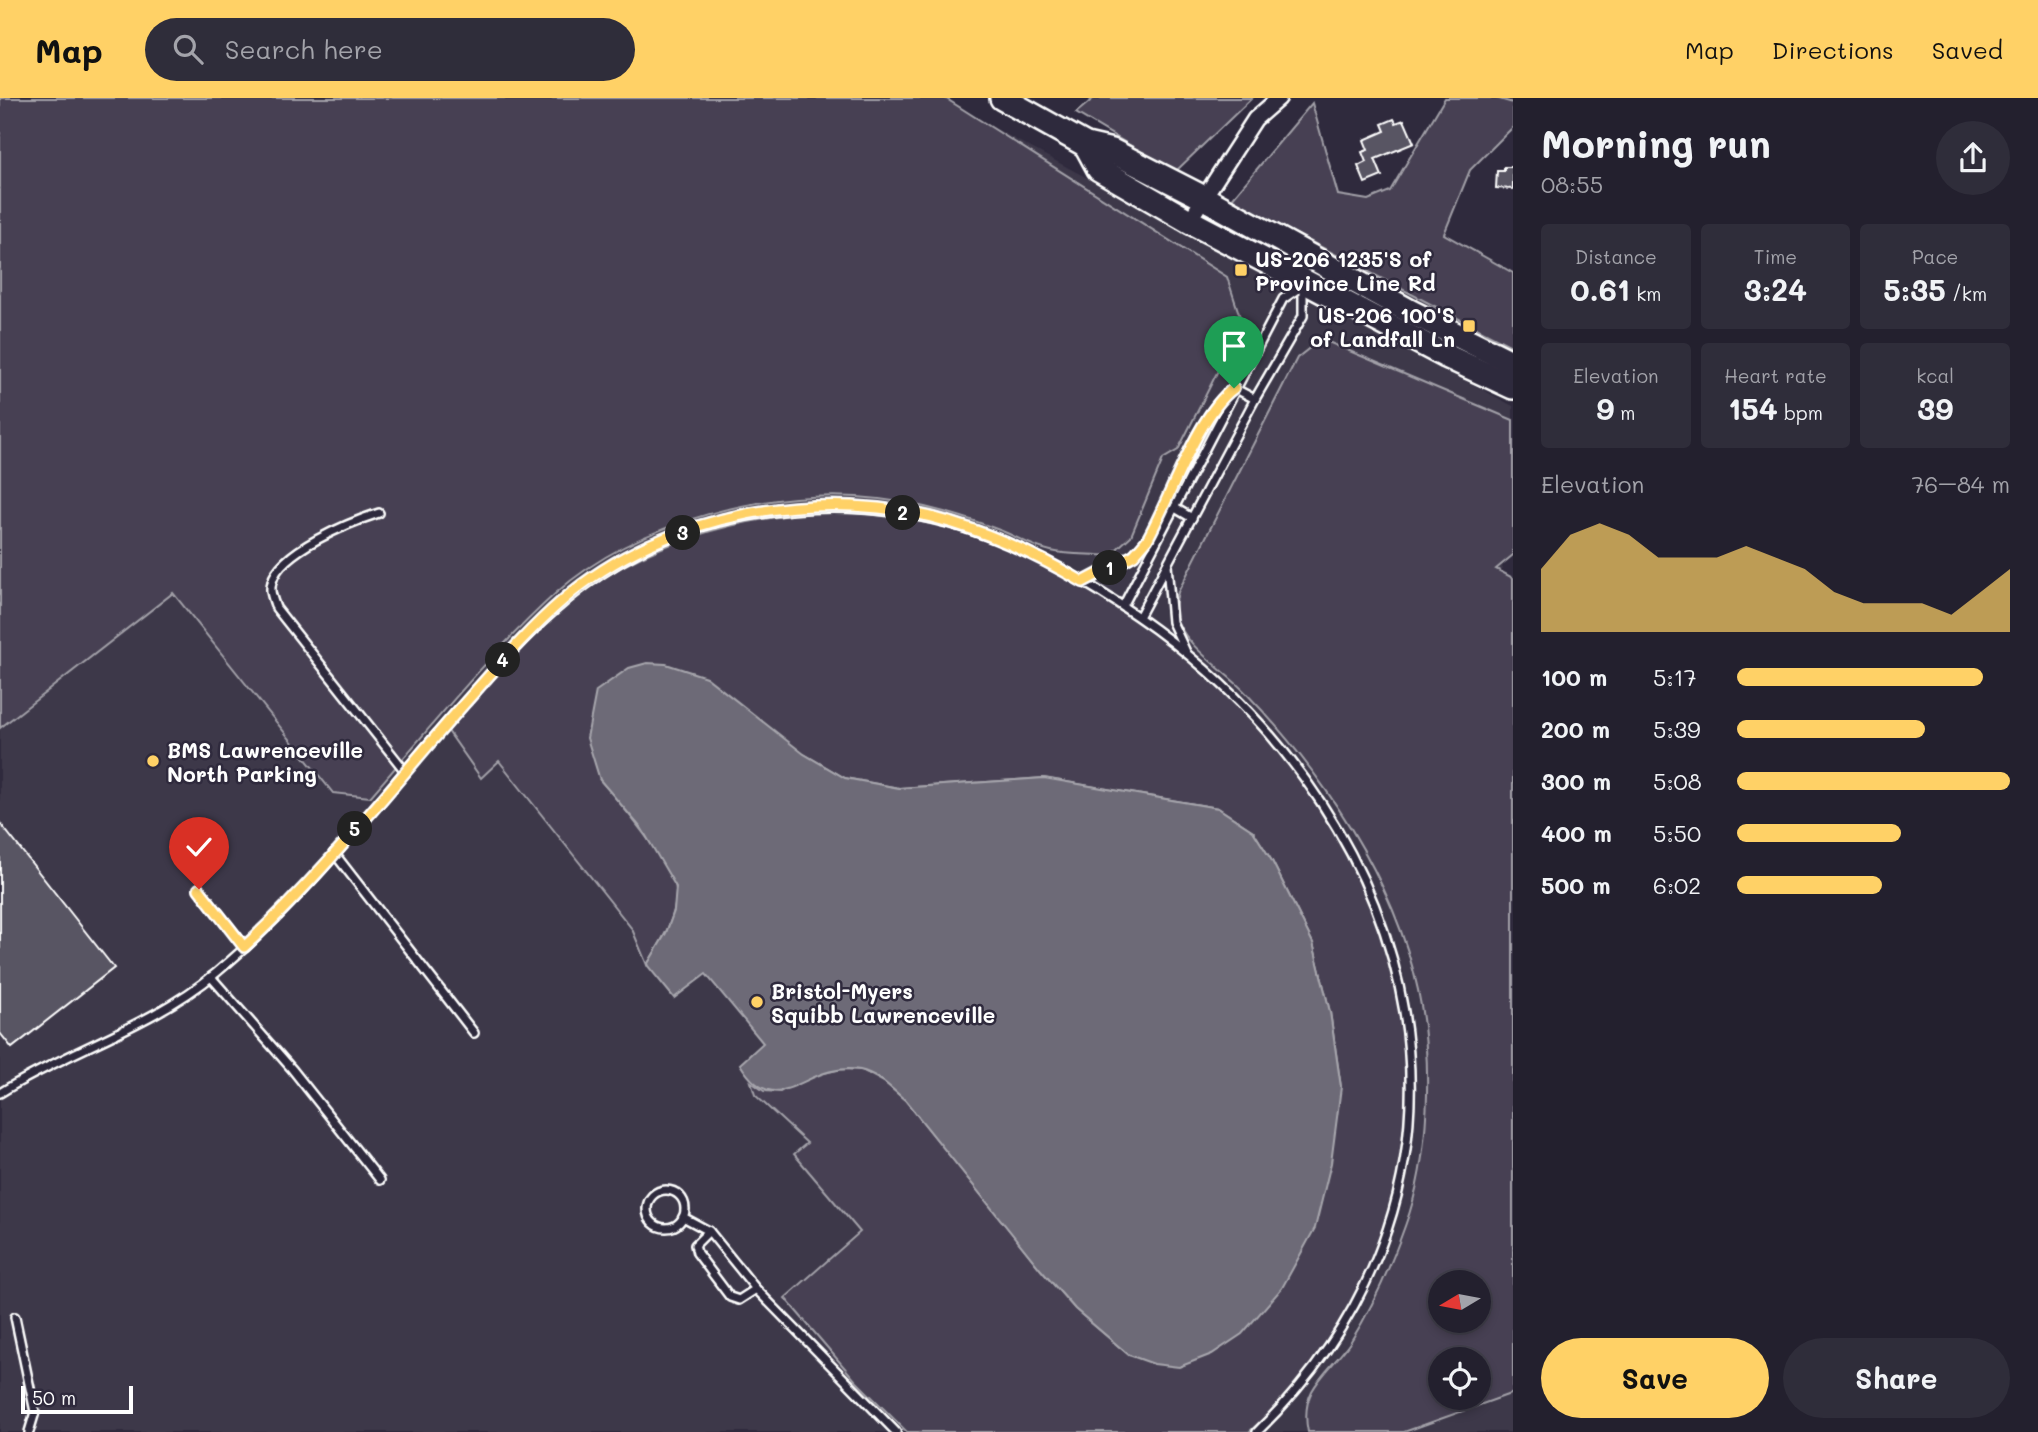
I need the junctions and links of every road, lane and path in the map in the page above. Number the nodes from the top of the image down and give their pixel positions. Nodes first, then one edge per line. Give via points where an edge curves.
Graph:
1 (1002, 98) edge
2 (1279, 98) edge
3 (1086, 145) junction
4 (1204, 198) junction
5 (1189, 221) junction
6 (1315, 261) junction
7 (1303, 284) junction
8 (1513, 363) edge
9 (1513, 387) edge
10 (1234, 388) junction
11 (1255, 399) junction
12 (1175, 508) junction
13 (379, 513) dead end
14 (1192, 518) junction
15 (1167, 565) junction
16 (1083, 582) junction
17 (1124, 606) junction
18 (1139, 617) junction
19 (1186, 652) junction
20 (405, 771) junction
21 (334, 853) junction
22 (199, 889) dead end
23 (244, 947) junction
24 (1396, 948) dead end
25 (211, 977) junction
26 (1411, 1003) dead end
27 (1415, 1026) dead end
28 (474, 1033) dead end
29 (0, 1086) edge
30 (12, 1086) junction
31 (0, 1093) edge
32 (1418, 1099) dead end
33 (1413, 1154) dead end
34 (1410, 1167) dead end
35 (380, 1180) dead end
36 (683, 1217) junction
37 (709, 1231) junction
38 (756, 1289) junction
39 (15, 1317) dead end
40 (29, 1432) edge
41 (896, 1432) edge
42 (1257, 1432) edge

1 - 3 highway
2 - 4 street via 1255,119
3 - 4 highway via 1112,151
3 - 5 highway via 1099,169
4 - 5 street
4 - 6 highway
5 - 7 highway
6 - 7 lane
6 - 8 highway
7 - 9 highway
7 - 10 lane via 1283,299
7 - 11 lane via 1303,316
10 - 11 lane
10 - 12 lane
10 - 16 lane via 1223,396 1204,427 1147,540 1134,555
11 - 14 lane
12 - 14 lane
12 - 17 lane
13 - 20 lane via 341,526 288,560 278,568 271,595 276,608
14 - 15 lane
15 - 18 lane
15 - 19 lane via 1172,622
16 - 17 lane
16 - 20 lane via 1044,560 952,523 879,508 781,509 709,524 622,560 564,599
17 - 18 lane
18 - 19 lane
19 - 24 lane via 1255,715 1319,794 1346,838
20 - 21 lane
21 - 23 lane via 288,907
21 - 28 lane
22 - 23 lane
23 - 25 lane
25 - 30 lane via 155,1013
25 - 35 lane
26 - 27 lane
29 - 30 lane
30 - 31 lane
32 - 33 lane
34 - 42 lane via 1398,1220 1343,1337 1305,1385
36 - 36 lane via 684,1204 674,1192 662,1191 649,1200 648,1215 658,1227 673,1226
36 - 37 lane
37 - 38 lane
37 - 38 lane via 695,1245 697,1253 730,1297 739,1300
38 - 41 lane
39 - 40 lane via 35,1412

